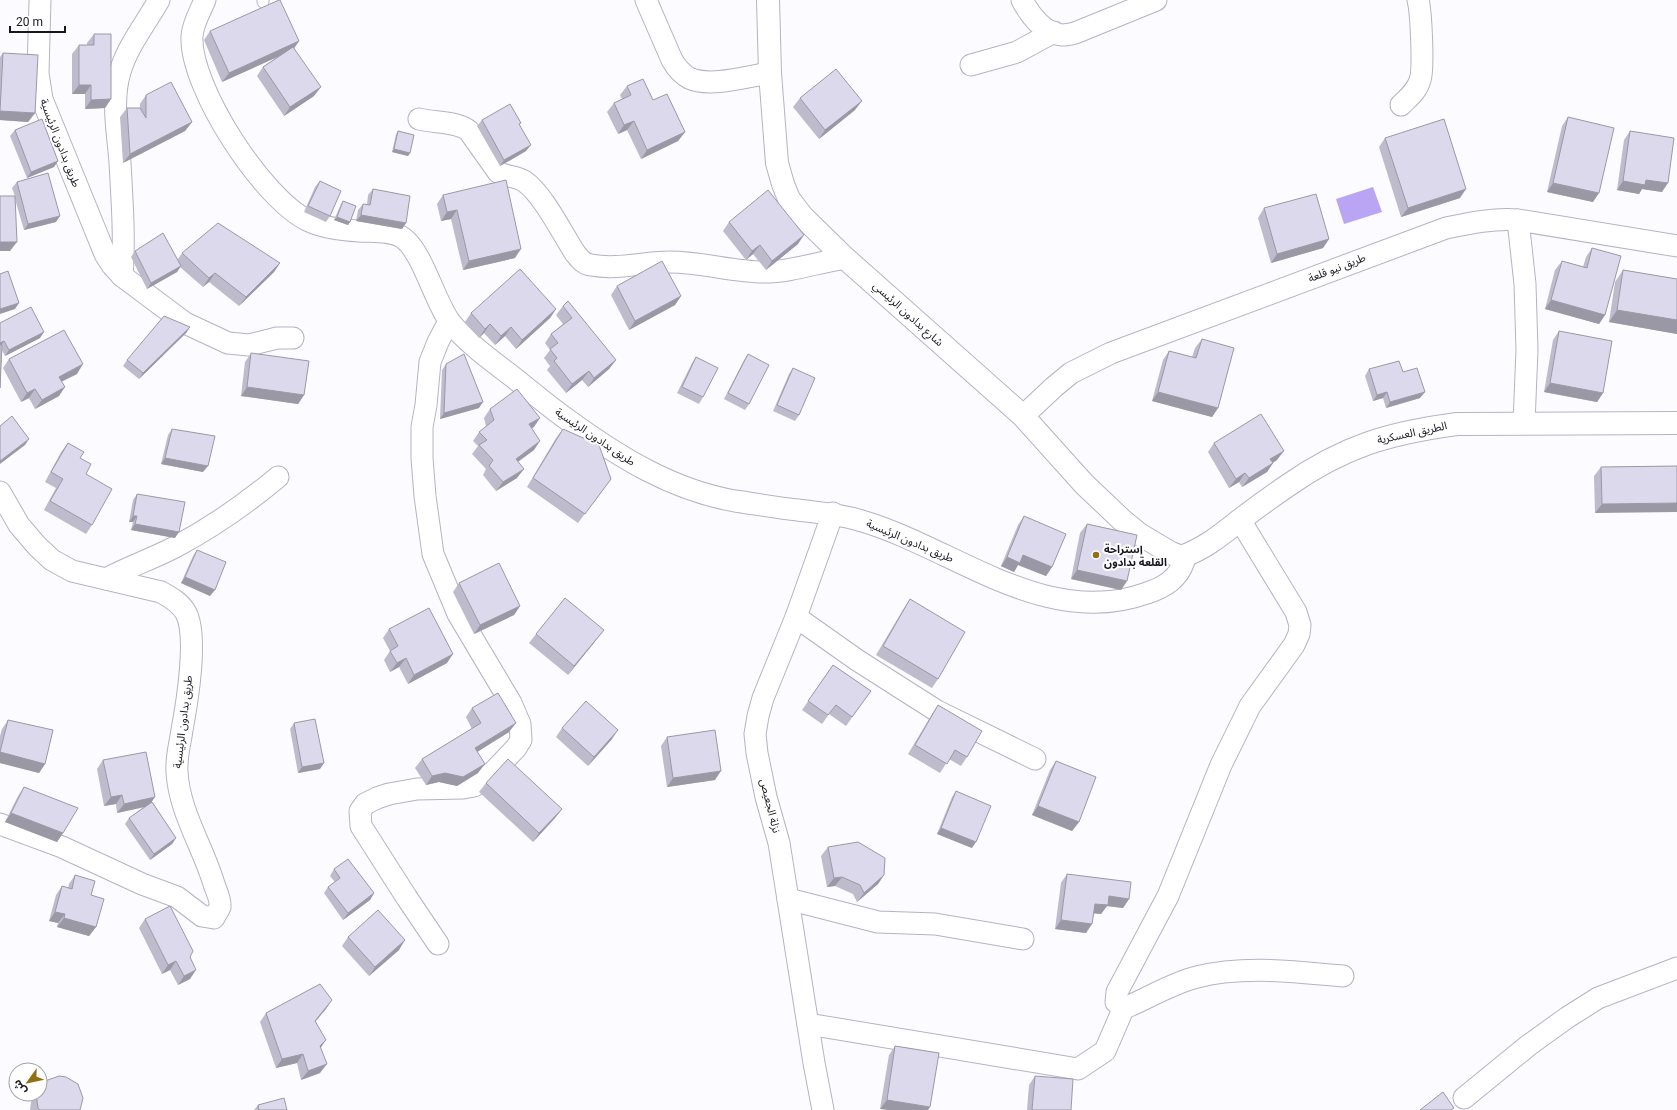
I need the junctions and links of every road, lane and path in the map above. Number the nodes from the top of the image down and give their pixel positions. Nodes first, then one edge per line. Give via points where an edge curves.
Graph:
1 (40, 0) edge
2 (159, 0) edge
3 (205, 0) edge
4 (646, 0) edge
5 (768, 0) edge
6 (1022, 0) edge
7 (1156, 0) edge
8 (1418, 0) edge
9 (1054, 32) junction
10 (972, 65) dead end
11 (770, 73) junction
12 (1401, 105) dead end
13 (419, 118) dead end
14 (1518, 220) junction
15 (1677, 246) edge
16 (845, 258) junction
17 (122, 276) junction
18 (449, 321) junction
19 (293, 338) dead end
20 (1023, 416) junction
21 (1524, 423) junction
22 (1677, 424) edge
23 (278, 477) dead end
24 (0, 492) edge
25 (833, 513) junction
26 (1240, 520) junction
27 (1181, 557) junction
28 (106, 579) junction
29 (796, 617) junction
30 (1035, 759) dead end
31 (0, 824) edge
32 (788, 899) junction
33 (1023, 939) dead end
34 (438, 944) dead end
35 (1677, 968) edge
36 (1343, 976) dead end
37 (1124, 1007) junction
38 (808, 1024) junction
39 (1464, 1098) dead end
40 (823, 1110) edge

1 - 17 street, طريق بدادون الرئيسية via 38,73 42,99 105,254
2 - 17 street via 126,57 118,82 116,117 124,253
3 - 18 street, طريق بدادون الرئيسية via 194,26 193,51 204,84 230,137 242,154 268,187 301,218 331,228 383,232 406,240 419,260
4 - 11 street via 672,60 689,78 705,82
5 - 11 main road, شارع بدادون الرئيسي
6 - 9 street via 1027,10 1046,30
7 - 9 street via 1075,33 1061,35
8 - 12 street via 1422,51 1421,79 1415,91
9 - 10 street via 1017,52
11 - 16 main road, شارع بدادون الرئيسي via 777,163 789,199 802,216
13 - 16 street via 464,127 469,131 498,172 520,179 532,187 574,253 588,265 669,262 765,272 793,270
14 - 15 street, طريق نيو قلعة
14 - 20 street, طريق نيو قلعة via 1473,222 1446,228 1111,353 1071,374
14 - 21 street via 1525,284 1527,350
16 - 20 main road, شارع بدادون الرئيسي
17 - 19 street, طريق بدادون الرئيسية via 185,323 228,343 249,344 277,338
18 - 25 street, طريق بدادون الرئيسية via 479,350 566,419 636,466 708,495 796,510
18 - 34 street via 430,362 422,427 425,496 433,554 458,614 511,703 520,724 521,740 494,772 474,786 417,789 389,794 365,804 360,811 361,826
20 - 27 main road, شارع بدادون الرئيسي via 1084,484 1122,520 1139,534
21 - 22 main road, الطريق العسكرية
21 - 26 main road, الطريق العسكرية via 1457,424 1425,428 1365,443 1326,460
23 - 28 street via 237,509 195,535
24 - 28 street, طريق بدادون الرئيسية via 19,525 52,560 72,571
25 - 27 street, طريق بدادون الرئيسية via 864,521 1001,581 1058,599 1095,602 1138,596 1165,586 1173,580 1183,566 1184,561
25 - 29 street, نزلة الجعيص
26 - 27 main road, الطريق العسكرية via 1201,549
26 - 37 street via 1296,612 1300,625 1299,634 1250,706 1221,765 1168,896 1117,992 1116,1002
28 - 31 street, طريق بدادون الرئيسية via 161,592 182,606 188,618 192,638 191,659 177,758 178,785 208,862 220,907 214,918 202,916 176,897
29 - 30 street via 937,711
29 - 32 street, نزلة الجعيص via 763,698 755,734 766,797 779,843
32 - 33 street via 878,922 935,924
32 - 38 street, نزلة الجعيص
35 - 39 street via 1598,998 1529,1045
36 - 37 street via 1250,970 1222,973 1172,986
37 - 38 street via 1105,1051 1078,1069
38 - 40 street, نزلة الجعيص

